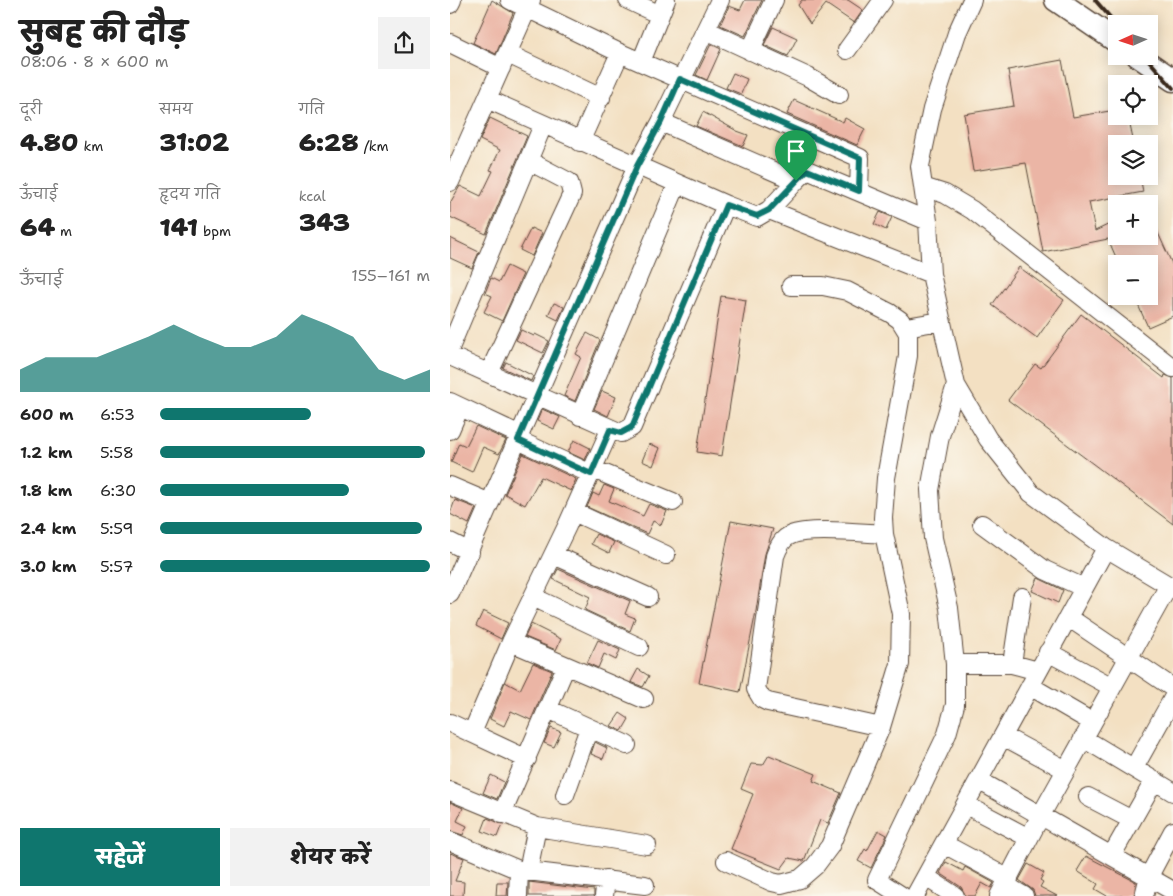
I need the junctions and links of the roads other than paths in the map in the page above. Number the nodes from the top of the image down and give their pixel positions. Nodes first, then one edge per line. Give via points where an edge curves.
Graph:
1 (452, 0) edge
2 (510, 0) edge
3 (628, 0) edge
4 (720, 0) edge
5 (774, 0) edge
6 (882, 0) edge
7 (972, 0) edge
8 (1056, 0) edge
9 (450, 4) edge
10 (529, 4) edge
11 (663, 8) edge
12 (706, 30) junction
13 (1108, 36) edge
14 (452, 49) edge
15 (847, 50) dead end
16 (750, 51) junction
17 (620, 53) junction
18 (505, 61) junction
19 (640, 62) junction
20 (1151, 65) edge
21 (680, 79) junction
22 (1173, 80) edge
23 (839, 95) dead end
24 (601, 98) junction
25 (487, 99) junction
26 (661, 122) junction
27 (543, 125) junction
28 (580, 142) junction
29 (529, 161) junction
30 (637, 166) junction
31 (796, 181) junction
32 (450, 182) edge
33 (677, 184) junction
34 (923, 187) junction
35 (859, 191) junction
36 (726, 205) junction
37 (769, 210) junction
38 (928, 221) junction
39 (931, 274) junction
40 (790, 286) dead end
41 (942, 321) junction
42 (906, 327) junction
43 (450, 348) edge
44 (450, 356) edge
45 (1173, 368) edge
46 (489, 373) junction
47 (956, 386) junction
48 (536, 394) junction
49 (455, 404) edge
50 (580, 416) junction
51 (450, 430) edge
52 (610, 430) junction
53 (519, 437) junction
54 (592, 471) junction
55 (450, 486) edge
56 (673, 502) dead end
57 (490, 503) junction
58 (574, 512) junction
59 (982, 524) dead end
60 (884, 534) junction
61 (450, 542) edge
62 (1106, 548) junction
63 (470, 552) junction
64 (554, 555) junction
65 (666, 555) dead end
66 (1171, 587) edge
67 (1084, 588) junction
68 (451, 589) edge
69 (533, 597) junction
70 (648, 597) dead end
71 (1022, 597) dead end
72 (1068, 617) junction
73 (511, 642) junction
74 (639, 647) dead end
75 (1048, 652) junction
76 (1128, 659) junction
77 (955, 664) junction
78 (1012, 664) junction
79 (566, 666) junction
80 (1034, 679) junction
81 (1112, 687) junction
82 (1173, 688) edge
83 (1173, 698) edge
84 (644, 699) dead end
85 (548, 710) junction
86 (1092, 722) junction
87 (450, 723) edge
88 (881, 727) junction
89 (589, 728) junction
90 (472, 733) junction
91 (1004, 736) junction
92 (1083, 738) junction
93 (627, 745) dead end
94 (527, 759) junction
95 (1134, 768) junction
96 (1066, 770) junction
97 (980, 781) junction
98 (1154, 781) junction
99 (1172, 789) edge
100 (450, 791) edge
101 (564, 796) dead end
102 (1088, 797) dead end
103 (966, 805) junction
104 (502, 814) junction
105 (1041, 815) junction
106 (1132, 820) junction
107 (536, 827) junction
108 (1173, 831) edge
109 (1029, 838) junction
110 (450, 841) edge
111 (944, 844) junction
112 (647, 845) dead end
113 (1112, 855) junction
114 (726, 861) dead end
115 (523, 870) junction
116 (1149, 876) junction
117 (926, 877) junction
118 (644, 885) dead end
119 (605, 887) edge
120 (1004, 887) edge
121 (1173, 891) edge
122 (518, 896) edge
123 (902, 896) edge
124 (915, 896) edge
125 (955, 896) edge
126 (1024, 896) edge
127 (1144, 896) edge

1 - 9 street
2 - 10 street
3 - 11 street
4 - 12 street
5 - 16 street
6 - 15 street
7 - 34 street via 957,32 932,109 920,166
8 - 13 main road
10 - 17 street
10 - 18 street
11 - 19 street
12 - 16 street
12 - 21 street
14 - 18 street
16 - 23 street via 808,76
17 - 19 street
17 - 24 street
18 - 24 street
18 - 25 street
19 - 21 street
20 - 22 main road
21 - 26 street
21 - 35 street via 860,158
24 - 28 street
25 - 27 street
25 - 32 street
26 - 30 street
26 - 31 street
27 - 28 street
27 - 29 street
28 - 30 street
29 - 43 street
29 - 46 street via 569,182 572,194
30 - 33 street
30 - 48 street
31 - 35 street via 807,170
31 - 37 street
33 - 36 street
33 - 50 street
34 - 38 street
34 - 45 street via 946,194 972,210
35 - 38 street
36 - 37 street via 757,216
36 - 52 street via 632,427 621,433
37 - 39 street
38 - 39 street
39 - 41 street
40 - 42 street via 823,286 847,291 890,312
41 - 42 street
41 - 47 street
42 - 60 street via 910,344 886,478
44 - 46 street
46 - 48 street
47 - 62 street via 988,439 1031,493
47 - 77 street via 940,436 930,490 933,538 949,608
48 - 50 street
48 - 53 street
49 - 51 street
49 - 53 street
50 - 52 street
52 - 54 street
53 - 54 street
53 - 57 street
54 - 56 street
54 - 58 street
55 - 57 street
57 - 63 street
58 - 64 street
58 - 65 street
59 - 67 street via 1045,570
60 - 88 street via 902,634 898,679
60 - 88 street via 807,532 790,535 783,541 775,556 756,689 768,702
61 - 63 street
62 - 66 street
62 - 67 street
63 - 68 street
64 - 69 street
64 - 70 street
66 - 76 street
67 - 72 street
69 - 73 street
69 - 74 street
71 - 78 street
72 - 75 street
72 - 76 street
73 - 79 street
73 - 90 street
75 - 80 street
75 - 81 street
76 - 81 street
76 - 82 street
77 - 78 street
77 - 123 street via 955,705 947,734 877,880
78 - 80 street
79 - 84 street via 608,681
79 - 85 street
80 - 86 street
80 - 91 street
81 - 86 street
83 - 95 street
85 - 89 street
85 - 94 street
86 - 92 street
87 - 90 street
88 - 114 street via 830,846 816,866 800,879 781,884
89 - 93 street
89 - 101 street
90 - 94 street
91 - 96 street
91 - 97 street
92 - 95 street
92 - 96 street
94 - 104 street
95 - 98 street
96 - 105 street
97 - 103 street
97 - 105 street
98 - 99 street
98 - 106 street
100 - 104 street
102 - 106 street
103 - 109 street
103 - 111 street
104 - 107 street
105 - 109 street
105 - 113 street
106 - 113 street
107 - 112 street
107 - 115 street
108 - 116 street
109 - 120 street
110 - 115 street
111 - 117 street
111 - 120 street
113 - 116 street
115 - 119 street
115 - 122 street
116 - 121 street
116 - 127 street
117 - 124 street
117 - 125 street
118 - 119 street
120 - 126 street

